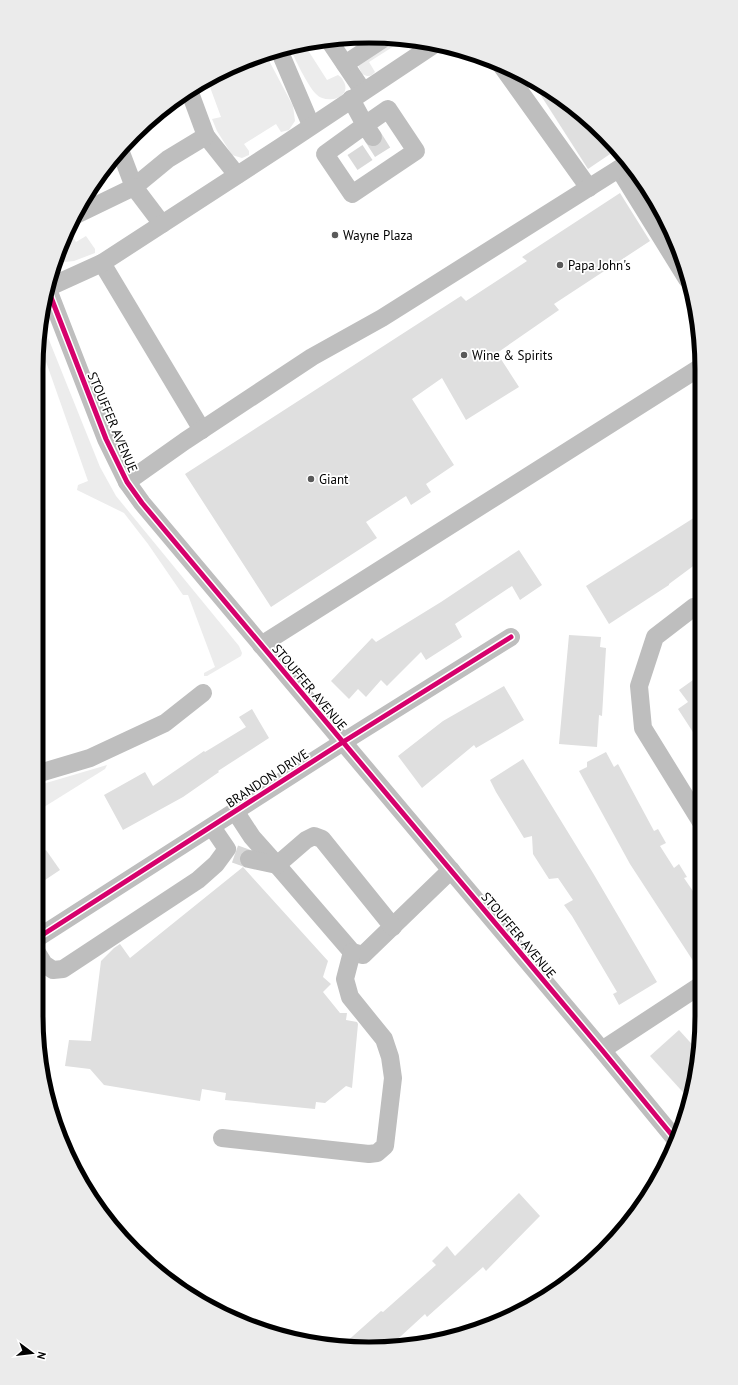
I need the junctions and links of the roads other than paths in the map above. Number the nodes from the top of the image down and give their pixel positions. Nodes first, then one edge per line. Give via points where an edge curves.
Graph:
1 (376, 43) edge
2 (332, 45) edge
3 (428, 48) edge
4 (281, 55) edge
5 (345, 64) junction
6 (508, 75) edge
7 (357, 95) junction
8 (191, 96) edge
9 (312, 125) junction
10 (369, 131) junction
11 (206, 136) junction
12 (122, 156) edge
13 (623, 166) edge
14 (237, 175) junction
15 (134, 187) junction
16 (589, 188) junction
17 (84, 211) edge
18 (162, 224) junction
19 (677, 261) edge
20 (102, 262) junction
21 (54, 285) edge
22 (51, 298) edge
23 (695, 371) edge
24 (202, 430) junction
25 (127, 482) junction
26 (695, 607) edge
27 (511, 637) dead end
28 (261, 645) junction
29 (203, 693) dead end
30 (342, 742) junction
31 (43, 772) edge
32 (235, 811) junction
33 (695, 812) edge
34 (212, 827) junction
35 (237, 854) junction
36 (277, 865) junction
37 (451, 870) junction
38 (393, 927) junction
39 (43, 936) edge
40 (352, 952) junction
41 (43, 962) edge
42 (695, 995) edge
43 (602, 1050) junction
44 (672, 1135) edge
45 (222, 1138) dead end

1 - 5 street
2 - 5 street
3 - 7 street
4 - 9 street
5 - 7 street
6 - 16 street
7 - 9 street
7 - 10 street
8 - 11 street
9 - 14 street
10 - 10 street via 351,143 325,154 352,194 371,174 389,162 416,152 388,109
11 - 14 street
11 - 15 street via 168,160
12 - 15 street
13 - 16 street
13 - 19 street
14 - 18 street
15 - 17 street
15 - 18 street
16 - 24 street via 382,318 312,357
18 - 20 street
20 - 21 street
20 - 24 street
22 - 25 street, STOUFFER AVENUE via 106,439
23 - 28 street
24 - 25 street
25 - 28 street, STOUFFER AVENUE
26 - 33 street via 655,636 639,686 643,728
27 - 30 street, BRANDON DRIVE
28 - 30 street, STOUFFER AVENUE
29 - 31 street via 165,723 90,758
30 - 32 street, BRANDON DRIVE
30 - 37 street, STOUFFER AVENUE
32 - 34 street, BRANDON DRIVE
32 - 36 street via 252,837
34 - 35 street
34 - 39 street, BRANDON DRIVE
35 - 36 street
35 - 41 street via 216,864 198,880 63,969 52,970
36 - 38 street via 306,840 314,836 322,839
36 - 40 street
37 - 38 street
37 - 43 street, STOUFFER AVENUE
38 - 40 street via 363,955
40 - 45 street via 345,980 350,997 384,1039 390,1057 393,1078 385,1146 377,1153 369,1154
42 - 43 street
43 - 44 street, STOUFFER AVENUE

